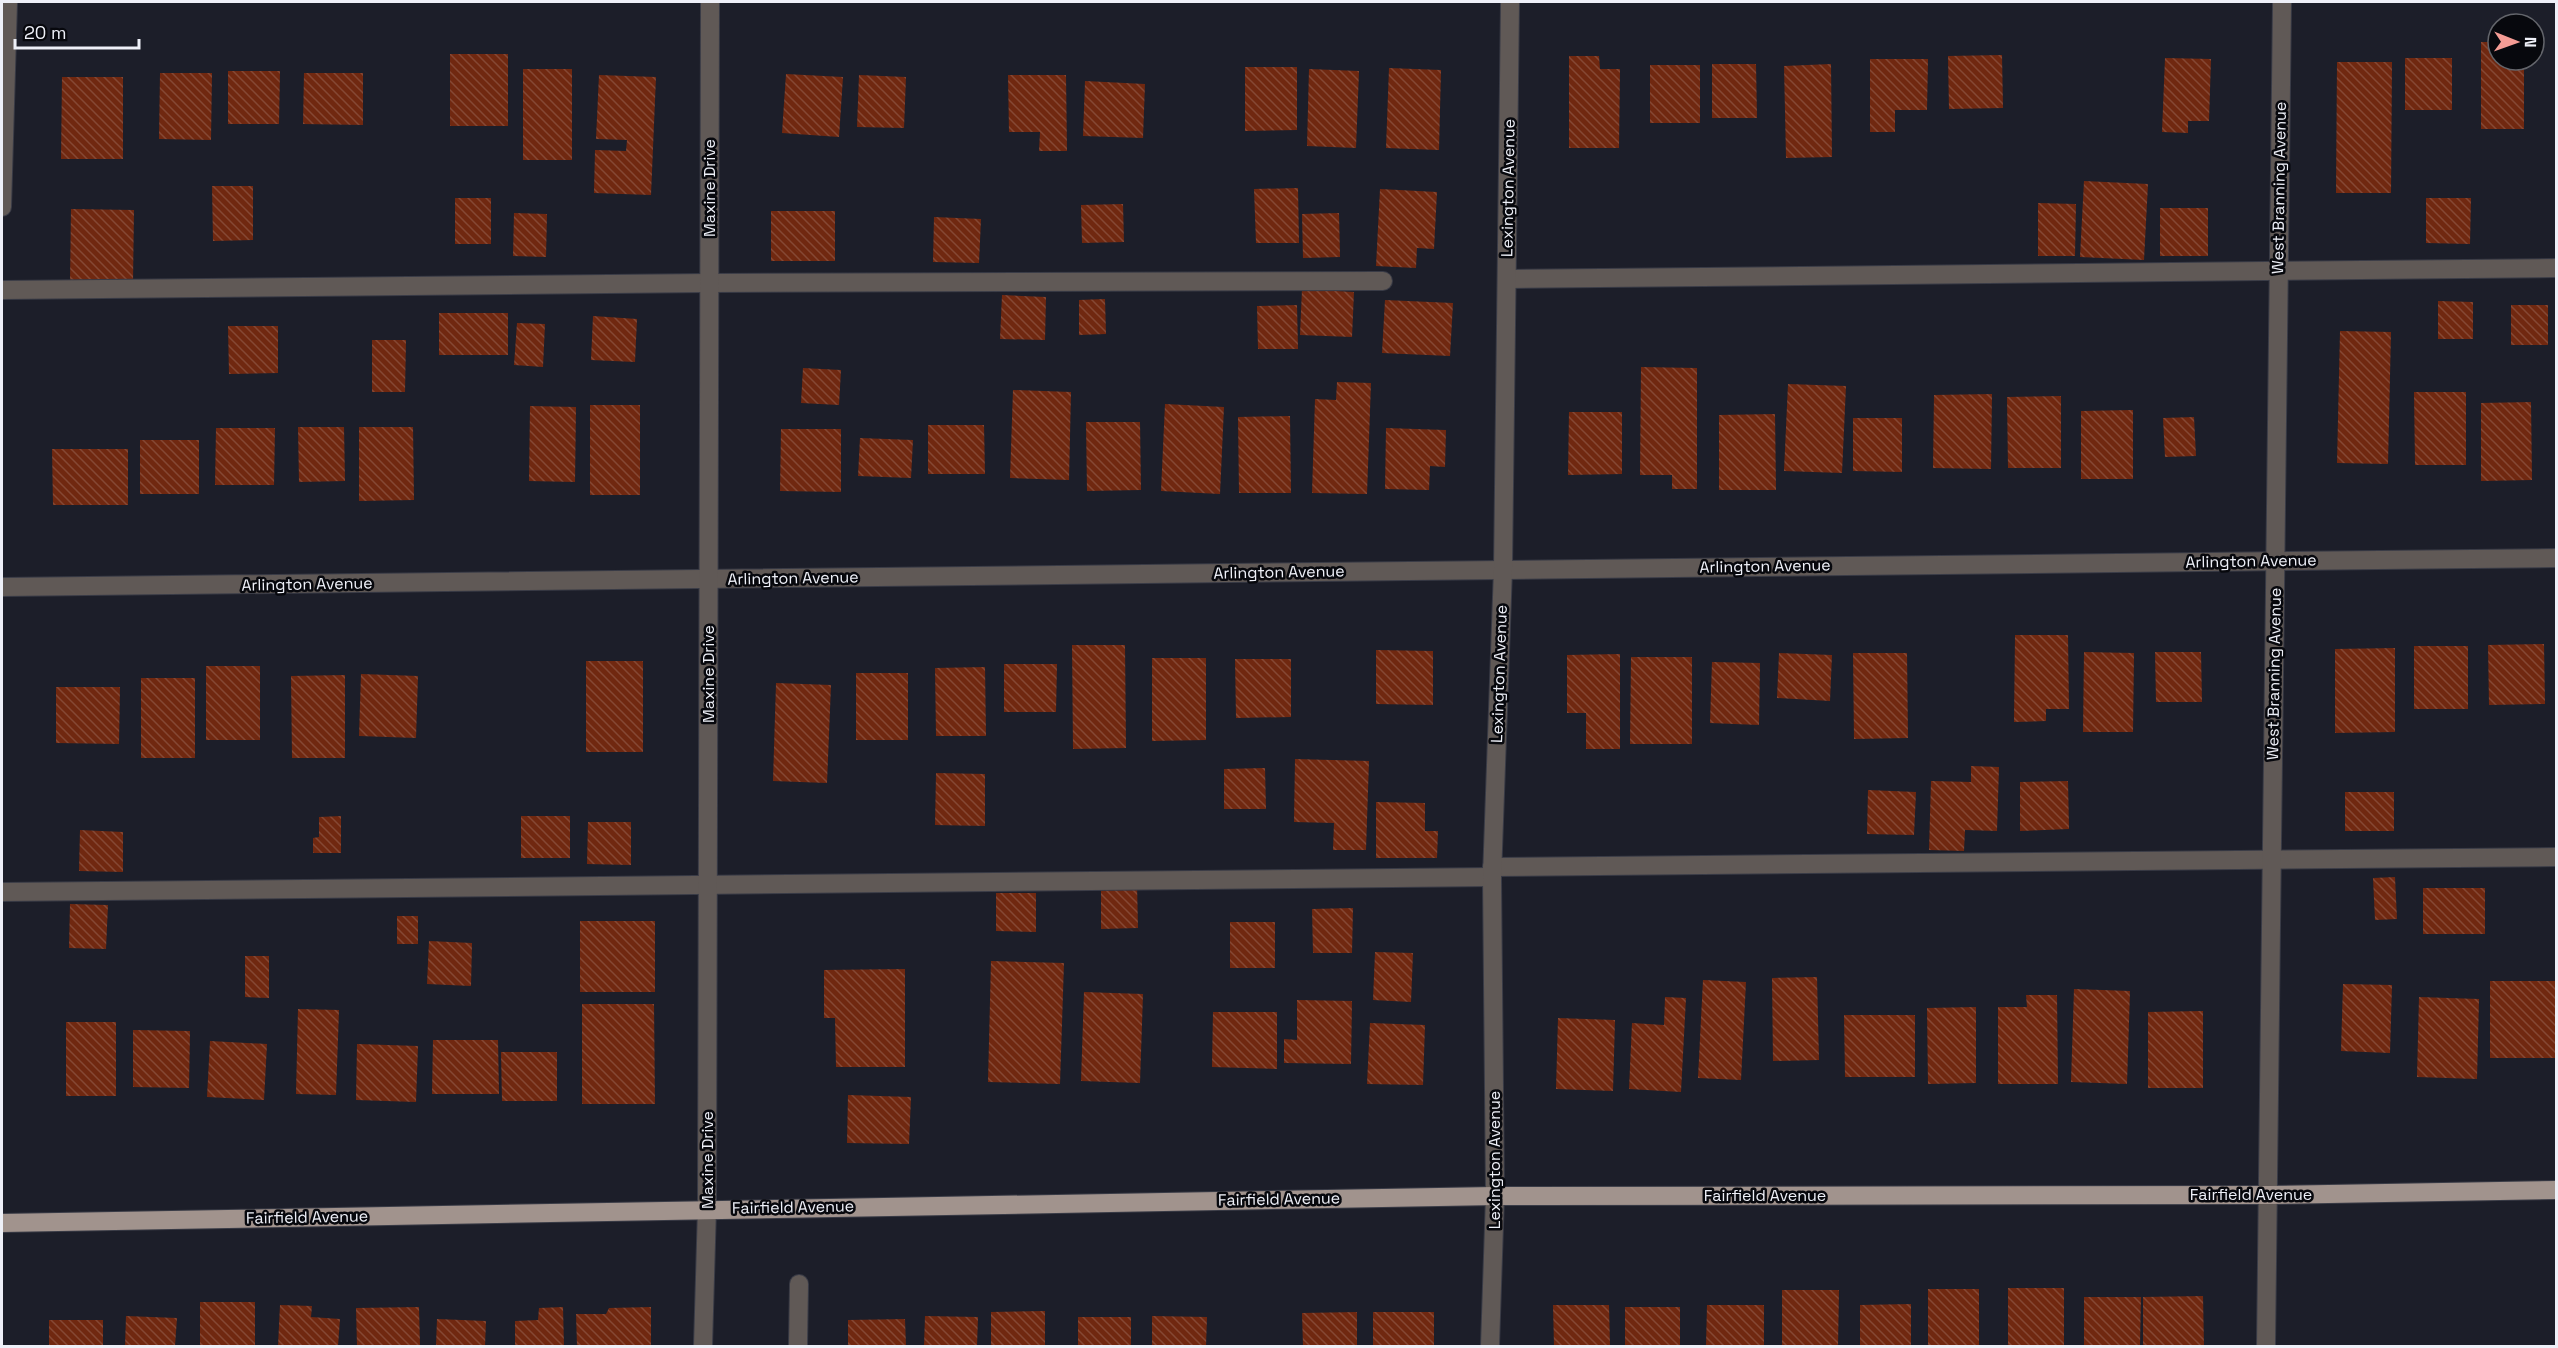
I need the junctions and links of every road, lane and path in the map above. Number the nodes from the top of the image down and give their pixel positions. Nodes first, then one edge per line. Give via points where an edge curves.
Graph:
1 (8, 2) edge
2 (710, 2) edge
3 (1510, 2) edge
4 (2282, 2) edge
5 (2, 207) edge
6 (2556, 268) edge
7 (2278, 272) junction
8 (1507, 279) junction
9 (1383, 281) dead end
10 (708, 283) junction
11 (2, 290) edge
12 (2556, 558) edge
13 (2275, 561) junction
14 (1503, 569) junction
15 (707, 579) junction
16 (2, 587) edge
17 (2556, 857) edge
18 (2272, 861) junction
19 (1492, 872) junction
20 (708, 884) junction
21 (2, 892) edge
22 (2556, 1190) edge
23 (2269, 1195) junction
24 (1495, 1196) junction
25 (707, 1208) junction
26 (2, 1223) edge
27 (800, 1284) dead end
28 (703, 1347) edge
29 (798, 1347) edge
30 (1490, 1347) edge
31 (2266, 1347) edge

1 - 5 street
2 - 10 street, Maxine Drive
3 - 8 street, Lexington Avenue
4 - 7 street, West Branning Avenue
6 - 7 street
7 - 8 street
7 - 13 street, West Branning Avenue
8 - 14 street, Lexington Avenue
9 - 10 street
10 - 11 street
10 - 15 street, Maxine Drive
12 - 13 street, Arlington Avenue
13 - 14 street, Arlington Avenue
13 - 18 street, West Branning Avenue
14 - 15 street, Arlington Avenue
14 - 19 street, Lexington Avenue
15 - 16 street, Arlington Avenue
15 - 20 street, Maxine Drive
17 - 18 street
18 - 19 street
18 - 23 street, West Branning Avenue
19 - 20 street
19 - 24 street, Lexington Avenue
20 - 21 street
20 - 25 street, Maxine Drive
22 - 23 main road, Fairfield Avenue
23 - 24 main road, Fairfield Avenue
23 - 31 street, West Branning Avenue
24 - 25 main road, Fairfield Avenue
24 - 30 street, Lexington Avenue
25 - 26 main road, Fairfield Avenue
25 - 28 street, Maxine Drive
27 - 29 street

